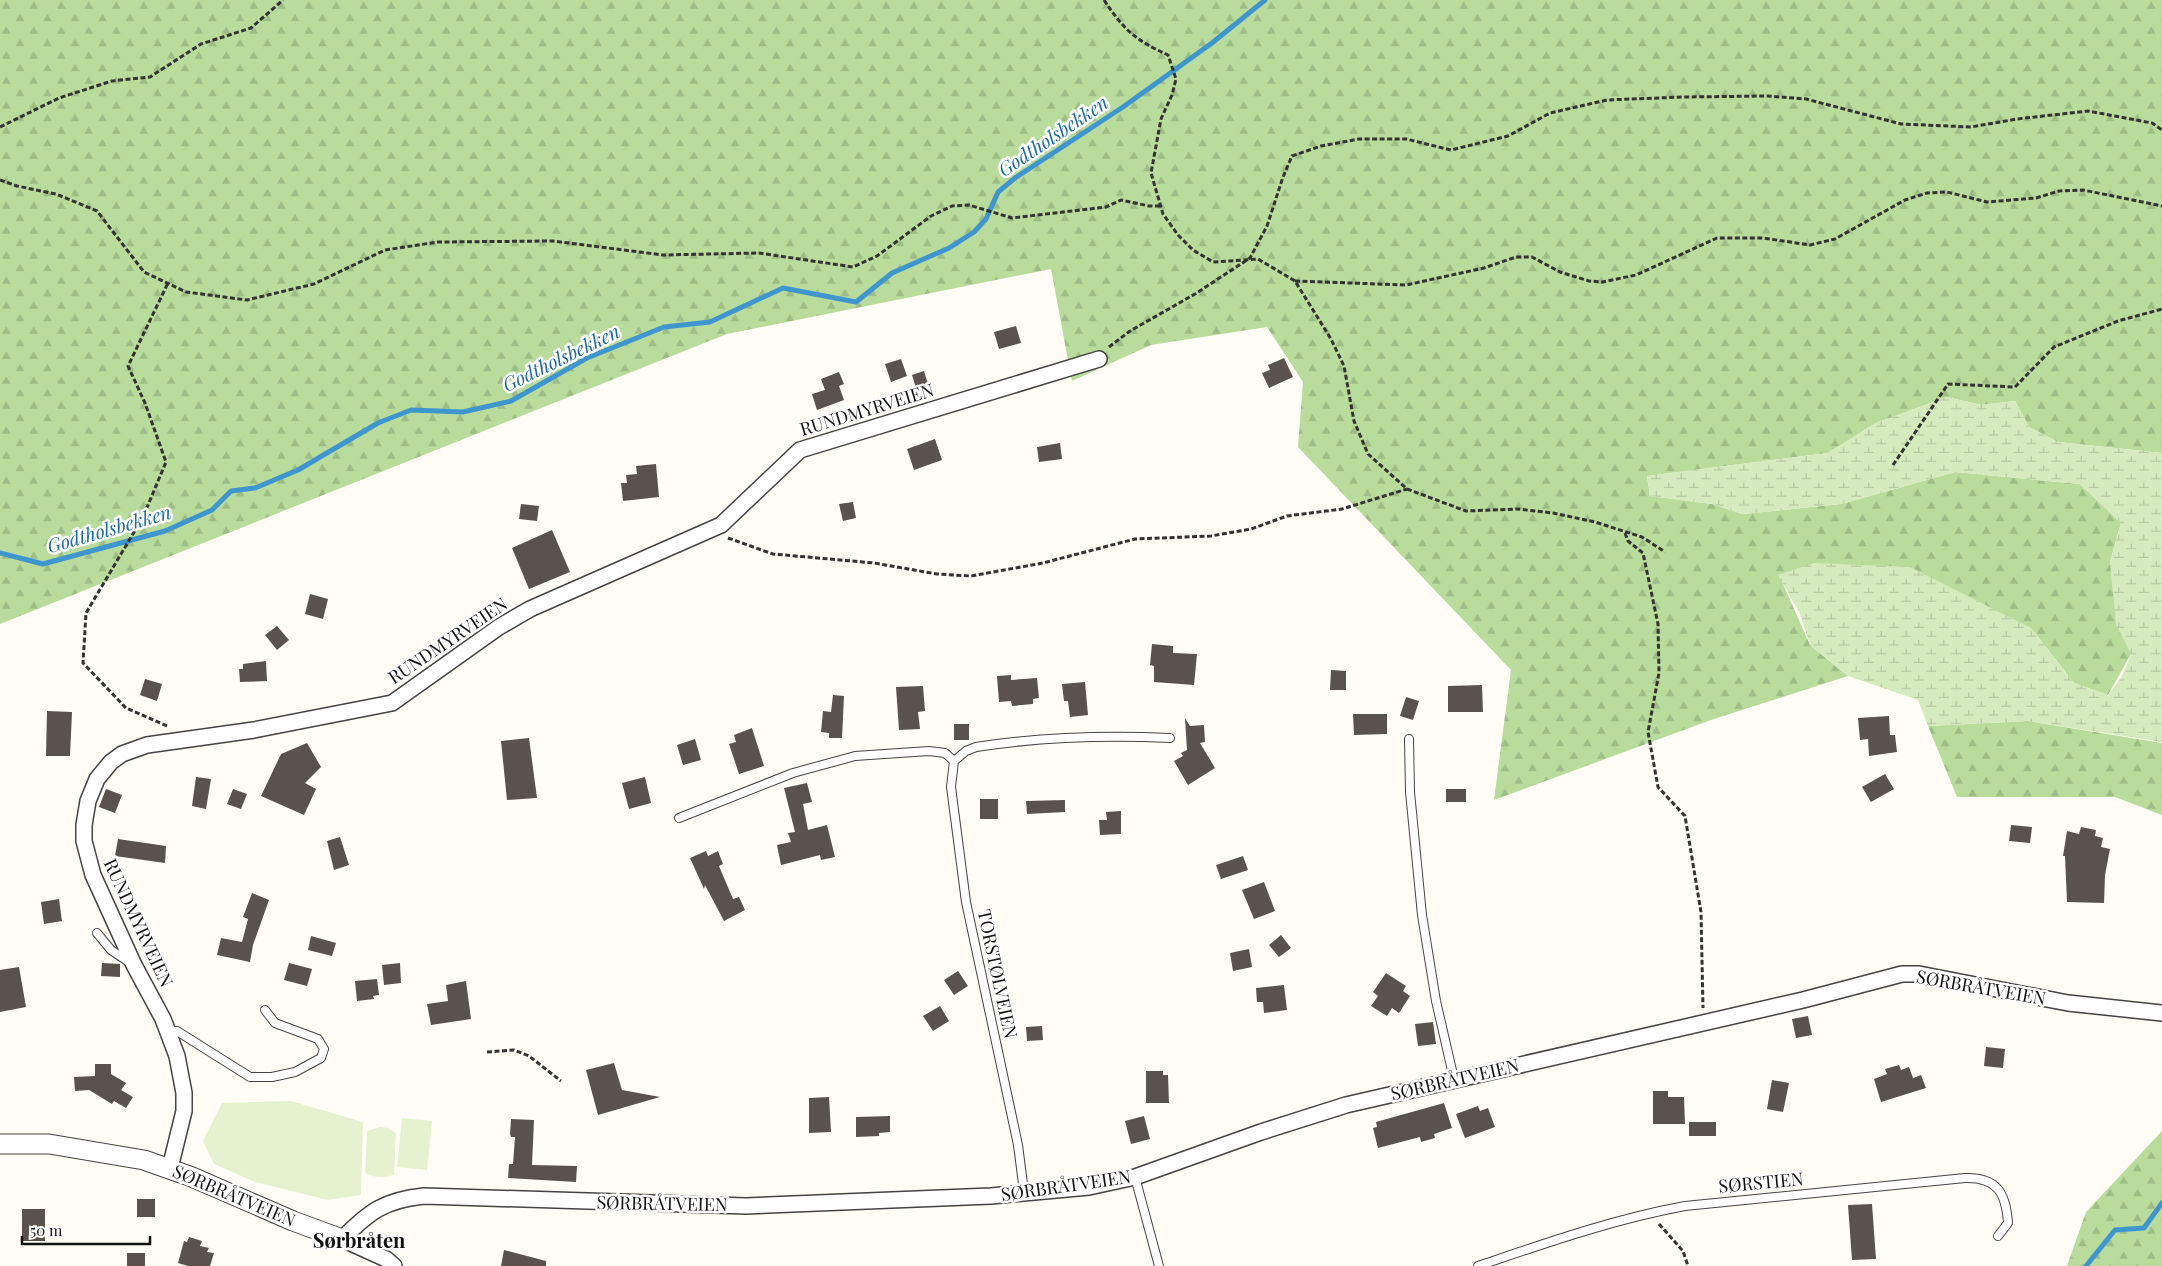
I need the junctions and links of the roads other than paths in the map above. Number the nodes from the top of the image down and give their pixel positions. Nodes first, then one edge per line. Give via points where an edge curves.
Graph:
1 (1099, 359) road end
2 (1170, 738) dead end
3 (1409, 740) dead end
4 (954, 761) junction
5 (679, 818) dead end
6 (97, 933) dead end
7 (134, 964) junction
8 (265, 1010) dead end
9 (2162, 1013) edge
10 (168, 1030) junction
11 (1454, 1080) junction
12 (0, 1144) edge
13 (170, 1168) junction
14 (1135, 1178) junction
15 (1024, 1192) junction
16 (1998, 1236) dead end
17 (342, 1239) junction
18 (394, 1266) edge
19 (1159, 1266) edge
20 (1478, 1266) edge

1 - 7 street, RUNDMYRVEIEN via 800,450 721,525 530,609 499,626 392,703 254,730 147,745 122,754 102,771 88,801 84,825 87,857
2 - 4 lane via 1109,735 1037,739 976,747
3 - 11 lane via 1410,792 1422,915 1436,1001
4 - 5 lane via 945,753 928,751 855,756 793,773
4 - 15 lane, TORSTØLVEIEN via 950,786 966,902 1018,1146
6 - 7 lane via 119,957
7 - 10 street, RUNDMYRVEIEN
8 - 10 lane via 275,1023 318,1039 324,1049 321,1058 284,1075 250,1076 177,1031
9 - 11 street, SØRBRÅTVEIEN via 2068,1003 1919,974 1902,974 1839,992
10 - 13 street, RUNDMYRVEIEN via 184,1092 184,1111
11 - 14 street, SØRBRÅTVEIEN via 1303,1117
12 - 13 street, SØRBRÅTVEIEN via 29,1142 70,1146
13 - 17 street, SØRBRÅTVEIEN
14 - 15 street, SØRBRÅTVEIEN via 1089,1187
14 - 19 lane
15 - 17 street, SØRBRÅTVEIEN via 746,1206 408,1197 382,1205 367,1214
16 - 20 lane, SØRSTIEN via 2008,1222 2005,1202 1992,1183 1976,1178 1716,1201 1649,1212 1570,1234
17 - 18 street via 386,1259

